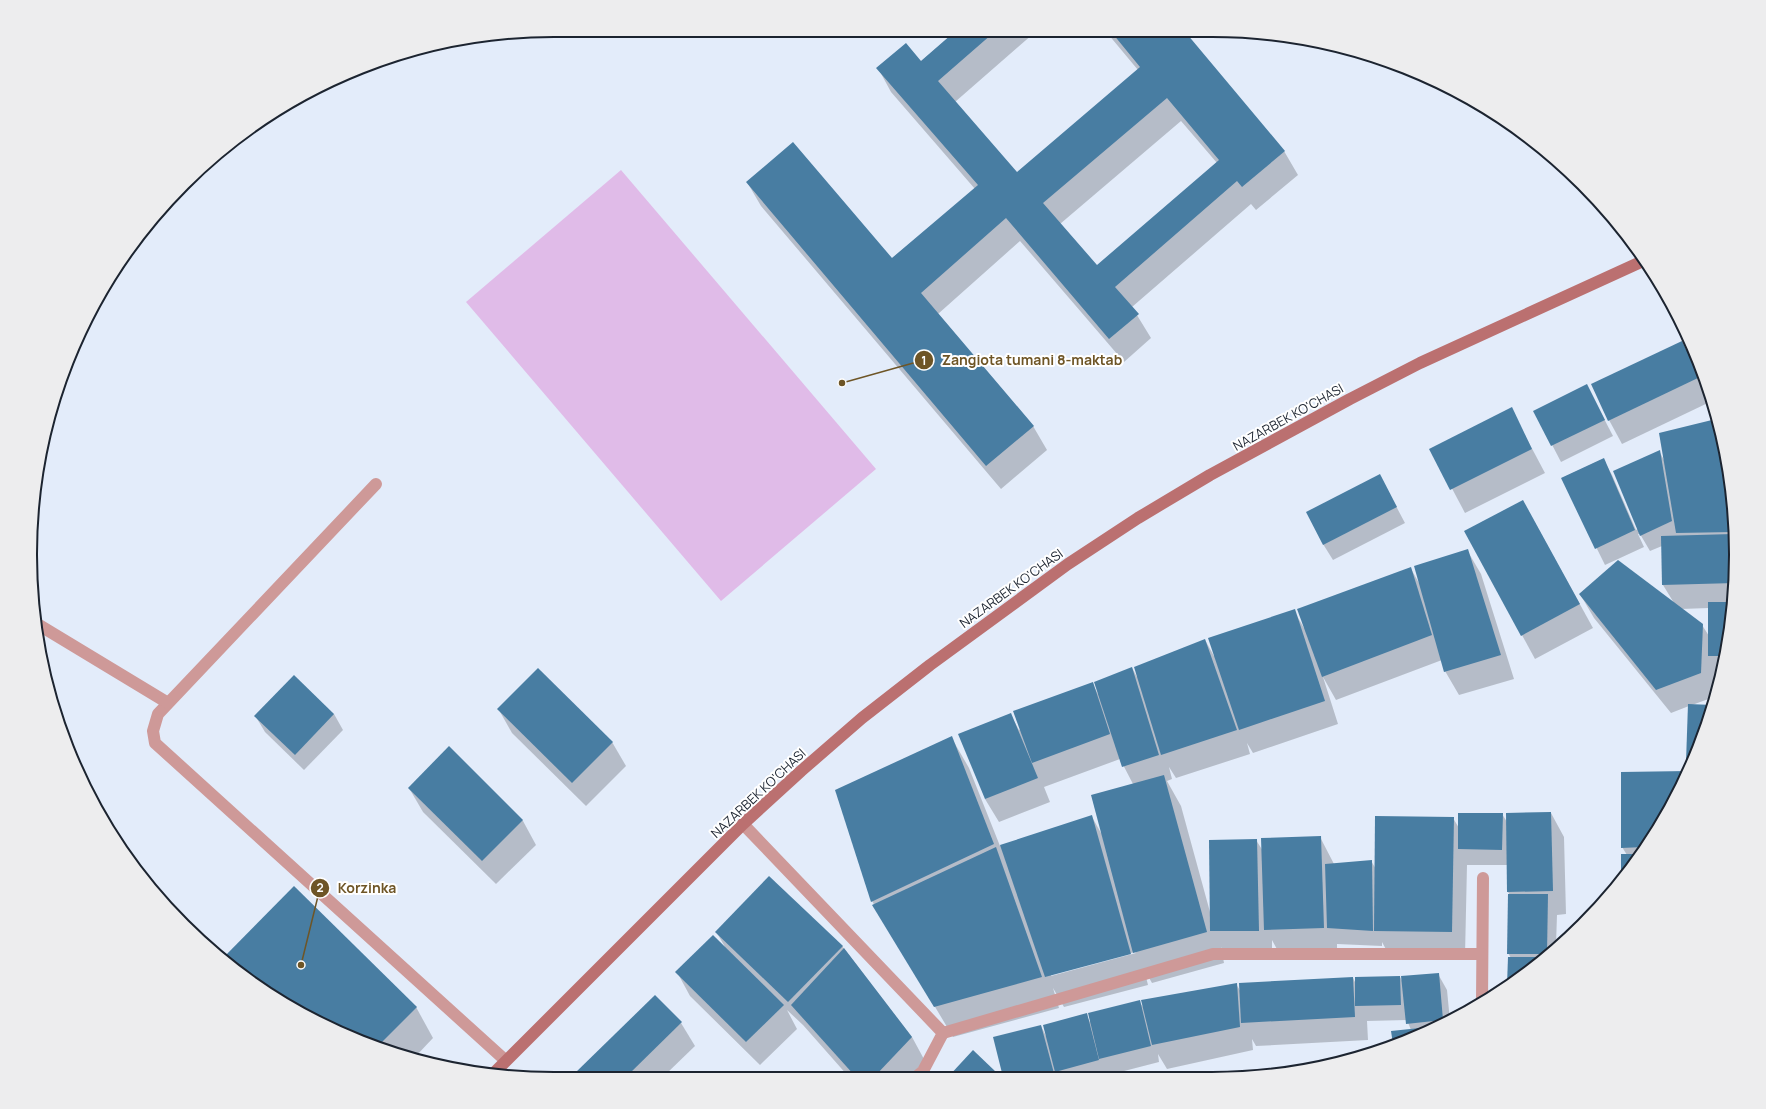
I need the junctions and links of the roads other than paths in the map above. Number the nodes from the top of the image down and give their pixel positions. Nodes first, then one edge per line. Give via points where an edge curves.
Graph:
1 (1639, 263) edge
2 (376, 484) dead end
3 (42, 627) edge
4 (168, 703) junction
5 (744, 824) junction
6 (1483, 878) dead end
7 (1482, 954) junction
8 (1482, 996) edge
9 (943, 1033) junction
10 (505, 1060) junction
11 (497, 1069) edge
12 (922, 1072) edge

1 - 5 main road, NAZARBEK KO'CHASI via 1420,363 1357,395 1210,475 1138,518 1000,613 868,713
2 - 4 street
3 - 4 street
4 - 10 street via 158,714 153,731 156,743
5 - 9 street
5 - 10 main road, NAZARBEK KO'CHASI
6 - 7 street
7 - 8 street
7 - 9 street via 1213,954
9 - 12 street
10 - 11 main road, NAZARBEK KO'CHASI

